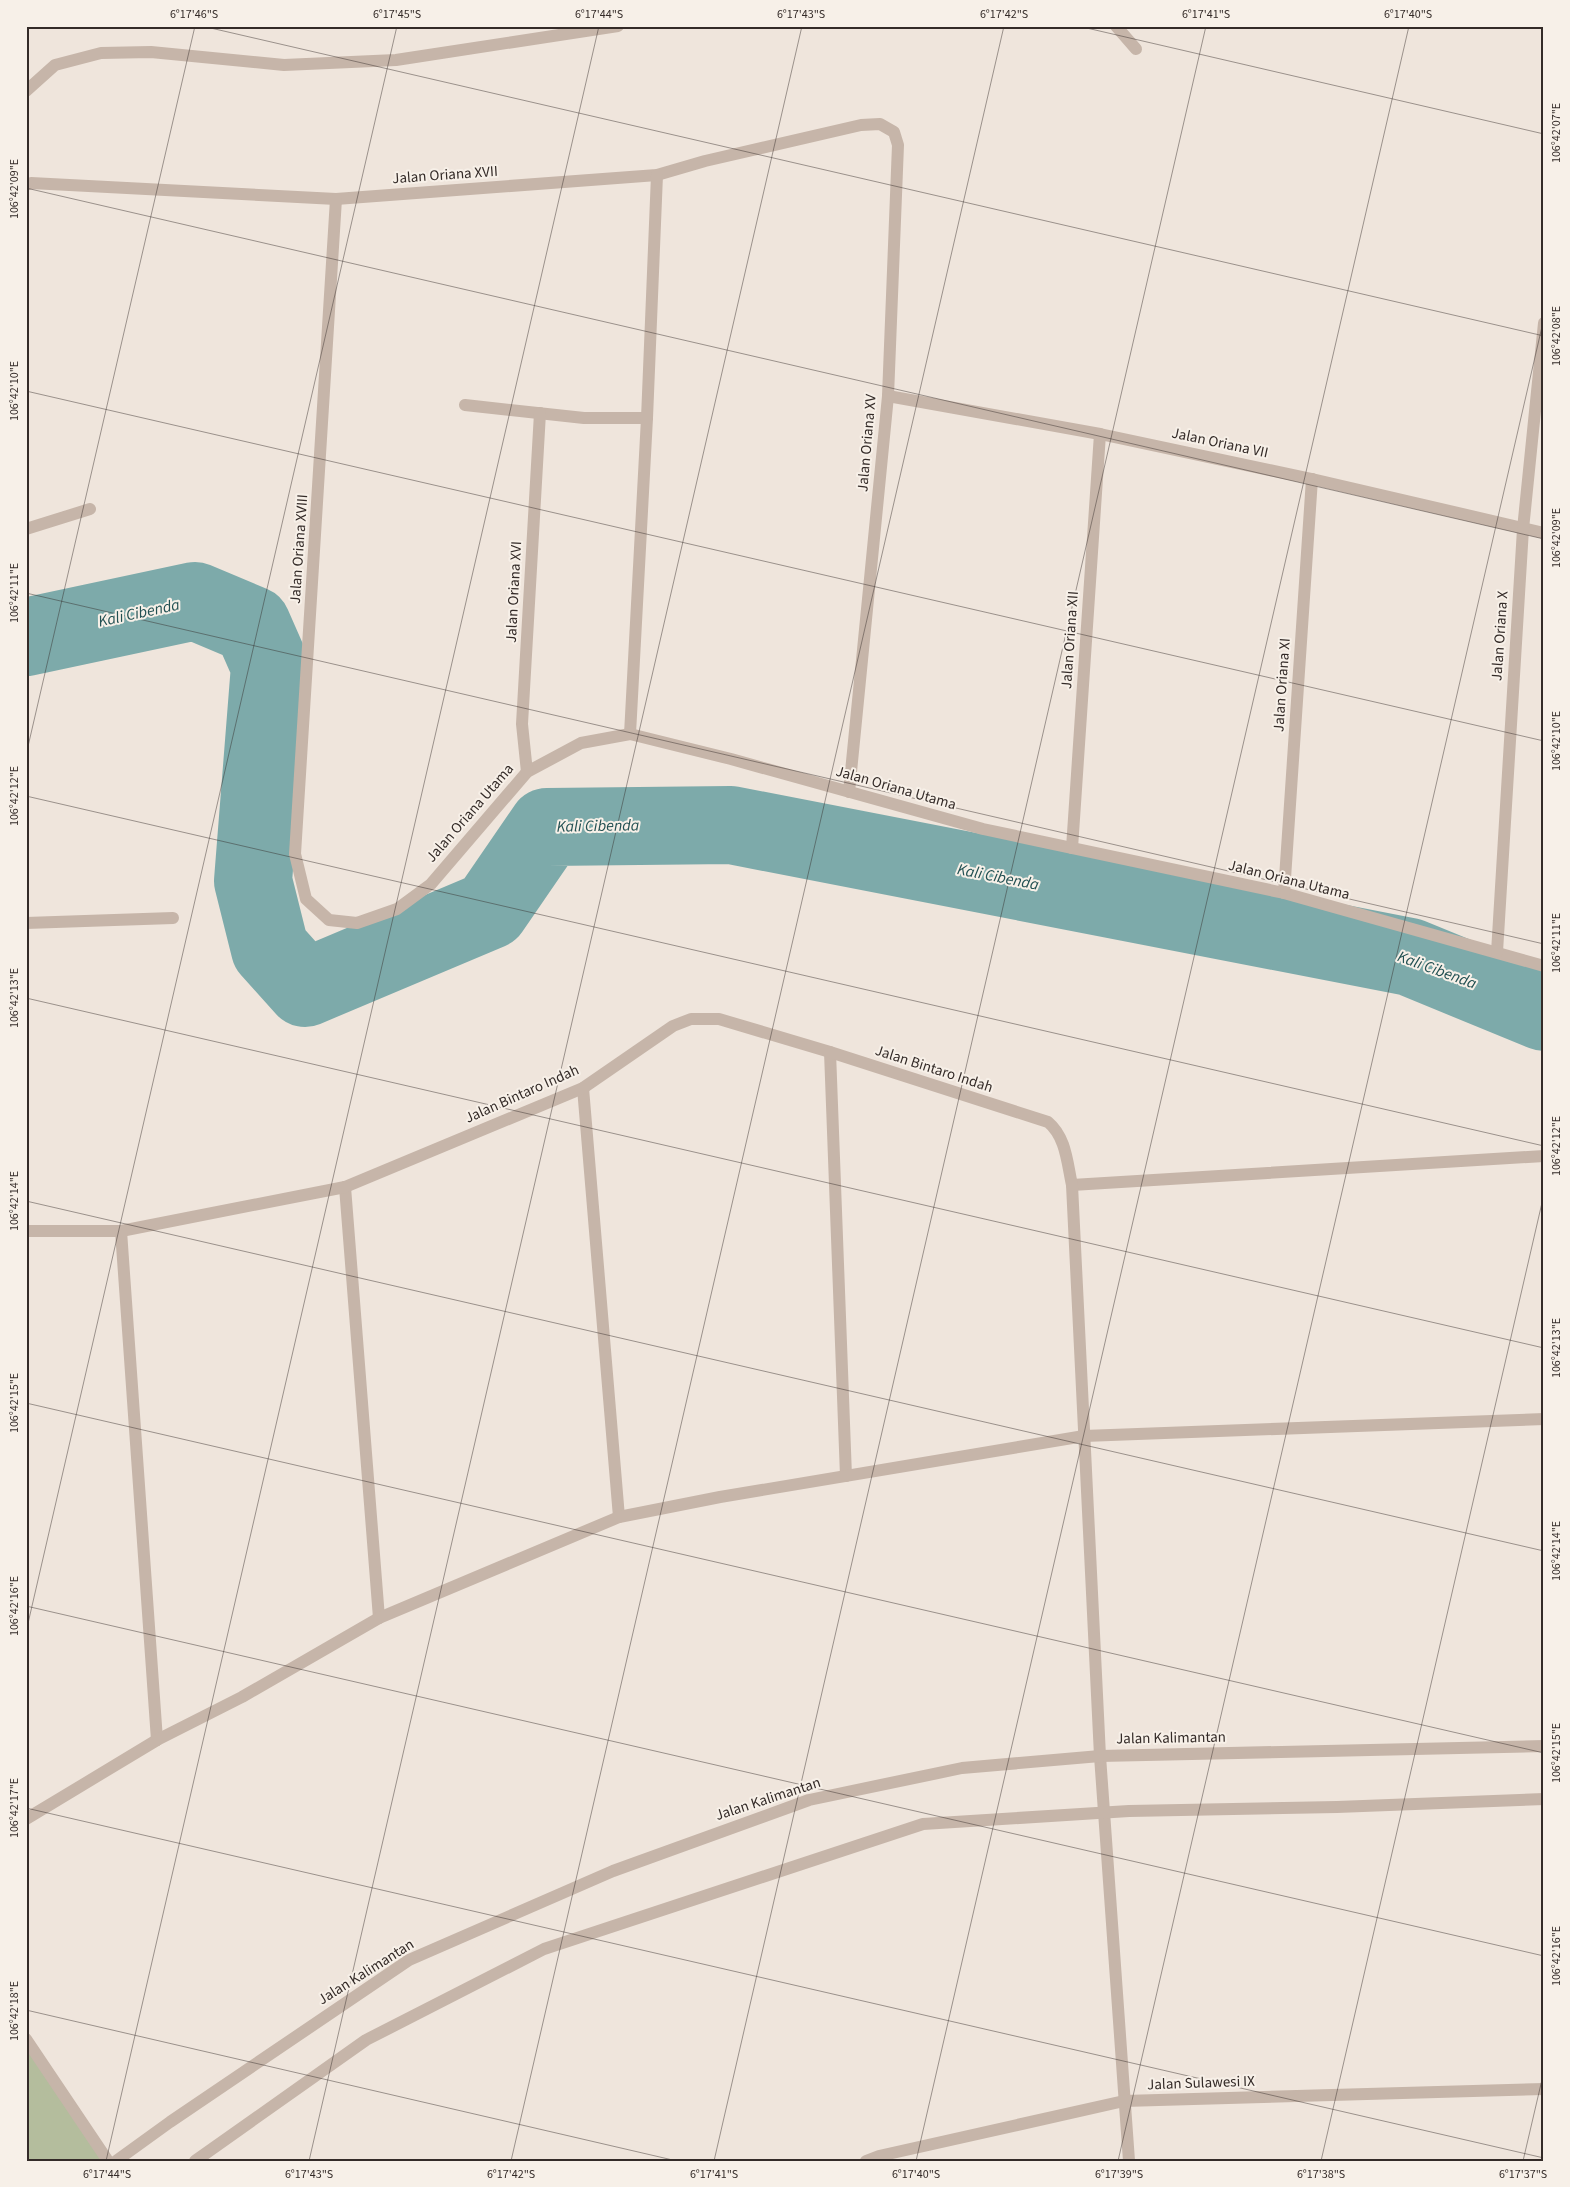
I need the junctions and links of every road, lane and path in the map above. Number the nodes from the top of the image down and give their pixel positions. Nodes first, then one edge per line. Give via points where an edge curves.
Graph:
1 (618, 26) edge
2 (1116, 26) edge
3 (1136, 50) dead end
4 (26, 91) edge
5 (861, 125) joint
6 (657, 175) junction
7 (26, 185) edge
8 (336, 199) junction
9 (1544, 323) edge
10 (888, 396) junction
11 (465, 405) dead end
12 (540, 413) junction
13 (647, 418) junction
14 (1100, 434) junction
15 (1312, 478) junction
16 (90, 509) dead end
17 (26, 529) edge
18 (1523, 529) junction
19 (1544, 533) edge
20 (630, 734) junction
21 (527, 772) junction
22 (849, 792) junction
23 (1072, 848) junction
24 (1284, 893) junction
25 (306, 900) joint
26 (173, 918) dead end
27 (26, 923) edge
28 (1497, 952) junction
29 (1544, 966) edge
30 (830, 1052) junction
31 (583, 1088) junction
32 (1544, 1156) edge
33 (1072, 1185) junction
34 (345, 1187) junction
35 (26, 1231) edge
36 (121, 1231) junction
37 (1544, 1419) edge
38 (1084, 1436) junction
39 (846, 1476) junction
40 (619, 1517) junction
41 (379, 1618) junction
42 (157, 1740) junction
43 (1544, 1746) edge
44 (1100, 1756) junction
45 (1544, 1799) edge
46 (1104, 1813) junction
47 (26, 1819) edge
48 (26, 2039) edge
49 (1544, 2089) edge
50 (1124, 2102) junction
51 (108, 2161) edge
52 (116, 2161) edge
53 (195, 2161) edge
54 (866, 2161) edge
55 (1129, 2161) edge

1 - 4 street via 387,60 284,65 152,52 101,53 55,65
2 - 3 street
5 - 6 street, Jalan Oriana XVII via 705,160
5 - 10 street, Jalan Oriana XV via 880,124 894,132 898,145
6 - 8 street, Jalan Oriana XVII
6 - 13 street
7 - 8 street, Jalan Oriana XVII
8 - 25 street, Jalan Oriana XVIII via 295,854
9 - 18 street, Jalan Oriana X
10 - 14 street, Jalan Oriana VII
10 - 22 street, Jalan Oriana XV
11 - 12 street
12 - 13 street via 584,418
12 - 21 street, Jalan Oriana XVI via 522,724
13 - 20 street
14 - 15 street, Jalan Oriana VII
14 - 23 street, Jalan Oriana XII
15 - 18 street, Jalan Oriana VII
15 - 24 street, Jalan Oriana XI
16 - 17 street
18 - 19 street, Jalan Oriana VII
18 - 28 street, Jalan Oriana X
20 - 21 street, Jalan Oriana Utama via 581,743
20 - 22 street, Jalan Oriana Utama
21 - 25 street, Jalan Oriana Utama via 431,884 396,909 357,923 328,920
22 - 23 street, Jalan Oriana Utama via 983,829
23 - 24 street, Jalan Oriana Utama
24 - 28 street, Jalan Oriana Utama
26 - 27 street
28 - 29 street, Jalan Oriana Utama
30 - 31 street, Jalan Bintaro Indah via 719,1019 691,1019 673,1026
30 - 33 street, Jalan Bintaro Indah via 1048,1122 1062,1139
30 - 39 street
31 - 34 street, Jalan Bintaro Indah
31 - 40 street
32 - 33 street
33 - 38 street
34 - 36 street, Jalan Bintaro Indah
34 - 41 street
35 - 36 street, Jalan Bintaro Indah
36 - 42 street
37 - 38 street
38 - 39 street
38 - 44 street
39 - 40 street
40 - 41 street
41 - 42 street
42 - 47 street
43 - 44 street, Jalan Kalimantan
44 - 46 street
44 - 52 street, Jalan Kalimantan via 962,1768 809,1800 613,1871 409,1960
45 - 46 street
46 - 50 street
46 - 53 street via 923,1824 544,1949 366,2040
48 - 51 street
49 - 50 street, Jalan Sulawesi IX
50 - 54 street, Jalan Sulawesi IX
50 - 55 street

